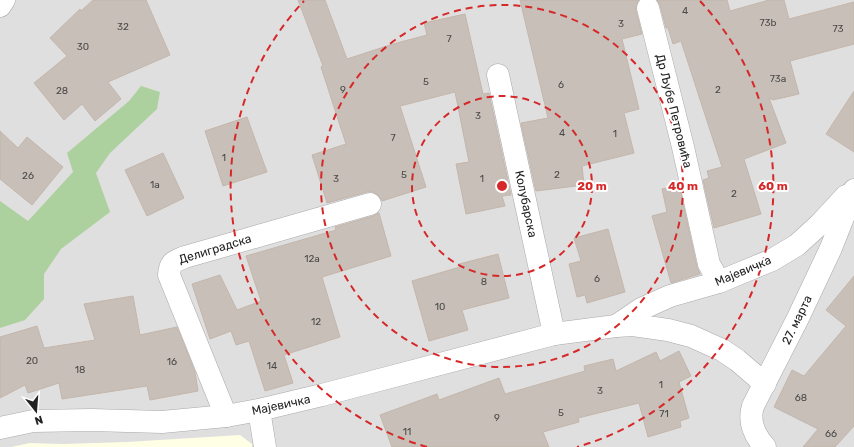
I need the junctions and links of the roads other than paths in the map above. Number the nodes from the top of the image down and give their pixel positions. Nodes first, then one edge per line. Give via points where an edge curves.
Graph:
1 (4, 0) edge
2 (0, 6) edge
3 (648, 8) dead end
4 (498, 75) dead end
5 (854, 189) edge
6 (370, 204) dead end
7 (719, 282) junction
8 (616, 326) junction
9 (554, 334) junction
10 (765, 384) junction
11 (259, 410) junction
12 (226, 416) junction
13 (0, 428) edge
14 (265, 447) edge
15 (765, 447) edge

1 - 2 street
3 - 7 street, Др Љубе Петровића via 709,264
4 - 9 street, Колубарска
5 - 7 street, Мајевичка via 796,245 772,260
5 - 10 street, 27. марта via 831,248
6 - 12 street, Делиградска via 192,255 172,263 169,267 169,275
7 - 8 street, Мајевичка via 670,296 641,309
8 - 9 street, Мајевичка
8 - 10 street, Мајевичка via 633,325 691,336 722,350
9 - 11 street, Мајевичка via 322,396
10 - 15 street, 27. марта via 750,413 756,438
11 - 12 street, Мајевичка
11 - 14 street
12 - 13 street, Мајевичка via 162,422 33,421

